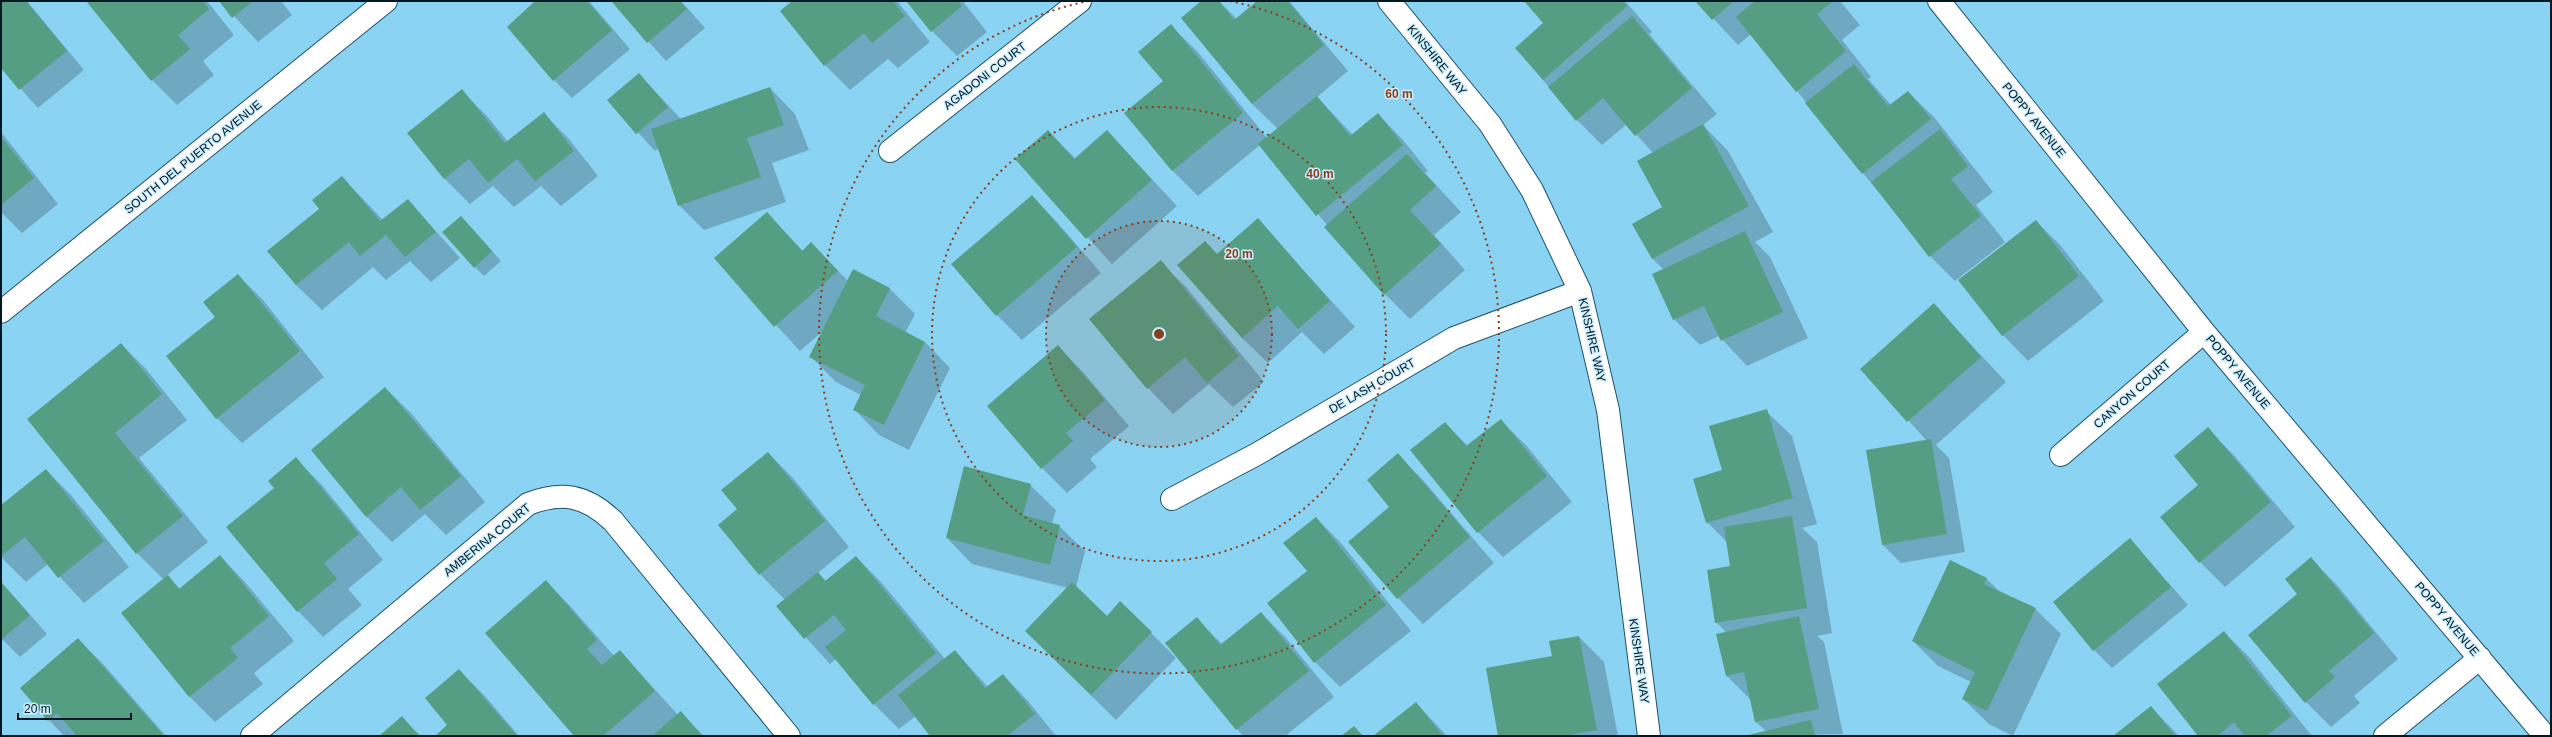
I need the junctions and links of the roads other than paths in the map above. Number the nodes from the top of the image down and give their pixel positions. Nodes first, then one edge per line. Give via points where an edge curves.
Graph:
1 (386, 1) edge
2 (1080, 1) edge
3 (1389, 1) edge
4 (1939, 1) edge
5 (890, 151) dead end
6 (1580, 291) junction
7 (1, 312) edge
8 (2204, 332) junction
9 (2061, 456) dead end
10 (1172, 499) dead end
11 (2480, 658) junction
12 (252, 736) edge
13 (789, 736) edge
14 (1649, 736) edge
15 (2384, 736) edge
16 (2545, 736) edge

1 - 7 street, SOUTH DEL PUERTO AVENUE
2 - 5 street, AGADONI COURT
3 - 6 street, KINSHIRE WAY via 1490,124 1532,190
4 - 8 street, POPPY AVENUE
6 - 10 street, DE LASH COURT via 1454,338 1257,454
6 - 14 street, KINSHIRE WAY via 1608,410
8 - 9 street, CANYON COURT
8 - 11 street, POPPY AVENUE
11 - 15 street
11 - 16 street, POPPY AVENUE
12 - 13 street, AMBERINA COURT via 528,504 541,499 568,496 590,502 613,521

